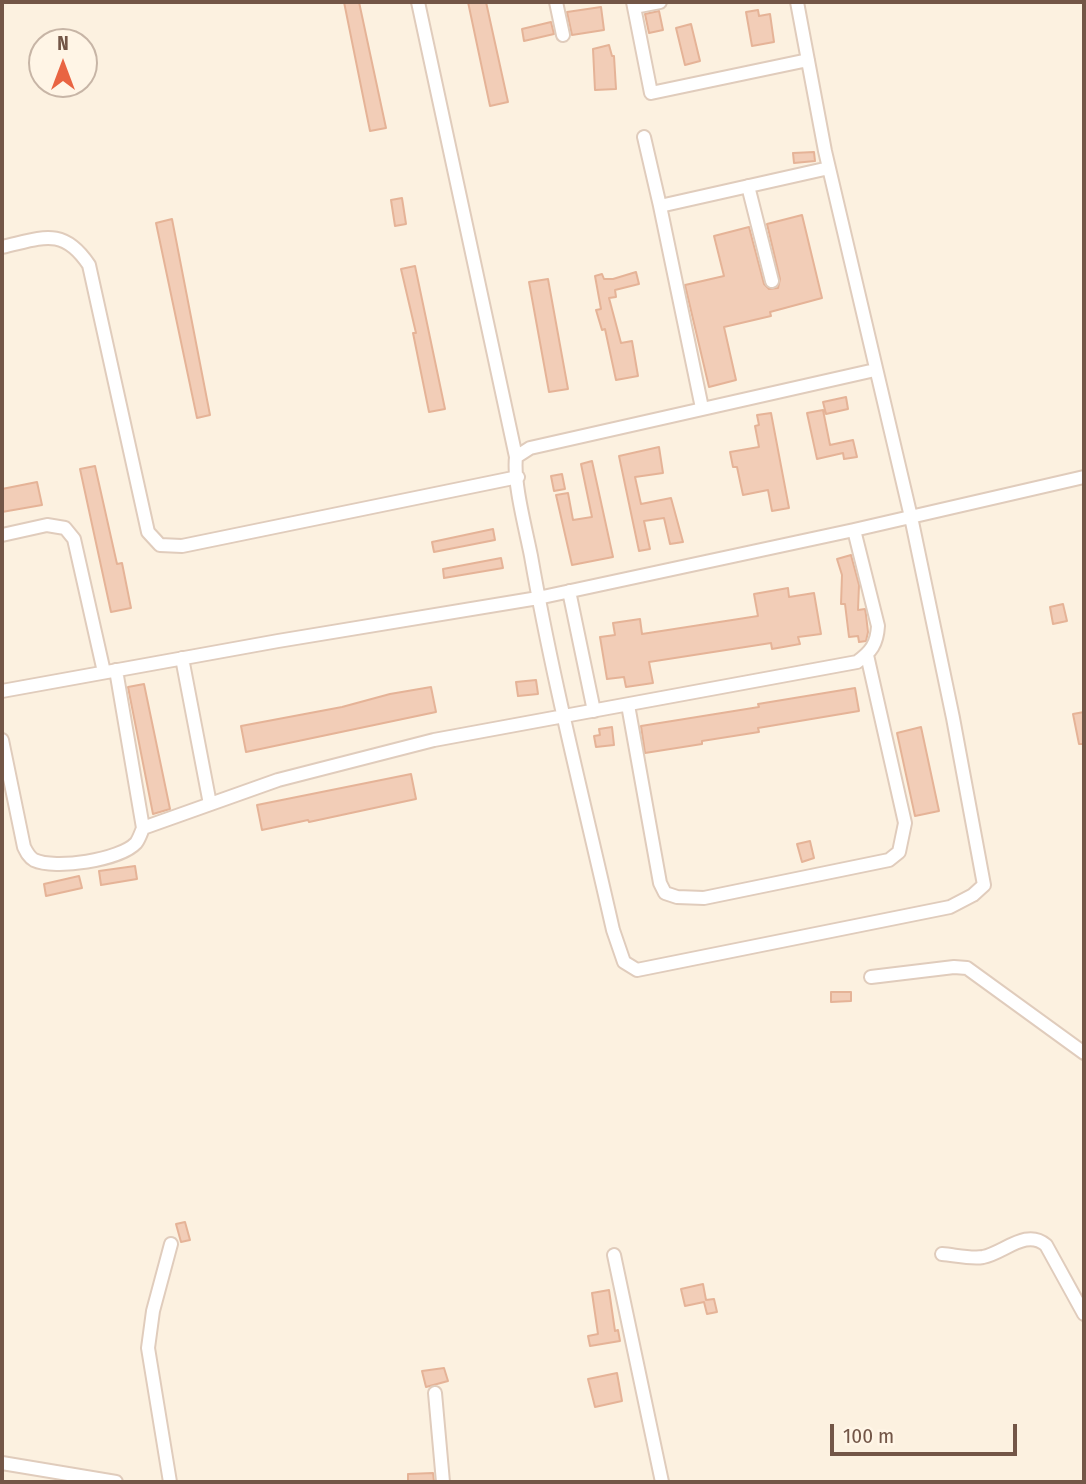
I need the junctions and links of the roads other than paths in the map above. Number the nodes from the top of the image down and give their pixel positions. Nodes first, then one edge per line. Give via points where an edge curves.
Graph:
1 (418, 2) edge
2 (556, 2) edge
3 (660, 2) edge
4 (797, 2) edge
5 (634, 5) edge
6 (563, 35) dead end
7 (808, 60) junction
8 (644, 137) dead end
9 (829, 168) junction
10 (748, 186) junction
11 (660, 206) junction
12 (2, 247) edge
13 (772, 281) dead end
14 (875, 370) junction
15 (702, 408) junction
16 (516, 457) junction
17 (518, 477) junction
18 (1084, 477) edge
19 (911, 517) junction
20 (854, 530) junction
21 (2, 535) edge
22 (569, 591) junction
23 (538, 598) junction
24 (867, 654) junction
25 (182, 659) junction
26 (110, 671) junction
27 (2, 691) edge
28 (628, 705) junction
29 (594, 711) junction
30 (564, 716) junction
31 (2, 740) edge
32 (210, 804) junction
33 (143, 828) junction
34 (871, 977) dead end
35 (1084, 1053) edge
36 (170, 1244) dead end
37 (942, 1254) dead end
38 (614, 1255) dead end
39 (1084, 1314) edge
40 (435, 1393) dead end
41 (2, 1463) edge
42 (33, 1468) junction
43 (36, 1482) edge
44 (116, 1482) edge
45 (170, 1482) edge
46 (443, 1482) edge
47 (662, 1482) edge

1 - 16 street
2 - 6 street
3 - 5 street
4 - 7 street
5 - 7 street via 651,93
7 - 9 street
8 - 11 street
9 - 10 street
9 - 14 street
10 - 11 street
10 - 13 street
11 - 15 street
12 - 17 street via 46,238 64,240 78,249 89,265 148,532 160,545 182,546
14 - 15 street
14 - 19 street
15 - 16 street via 530,448
16 - 17 street
17 - 23 street
18 - 19 street
19 - 20 street
19 - 30 street via 984,885 973,895 950,907 637,970 624,962 613,930
20 - 22 street
20 - 24 street via 878,626 877,639
21 - 26 street via 47,525 65,528 74,539
22 - 23 street
22 - 29 street
23 - 25 street
23 - 30 street
24 - 28 street via 857,662
24 - 28 street via 905,823 899,852 876,863 704,898 665,893
25 - 26 street
25 - 32 street
26 - 27 street
26 - 33 street
28 - 29 street
29 - 30 street
30 - 32 street via 372,755
31 - 33 street via 24,848 31,858 67,864 113,855 137,842
32 - 33 street
34 - 35 street via 967,968
36 - 45 street via 148,1348
37 - 39 street via 984,1256 1027,1238 1041,1240
38 - 47 street
40 - 46 street
41 - 42 street
42 - 43 street
42 - 44 street

